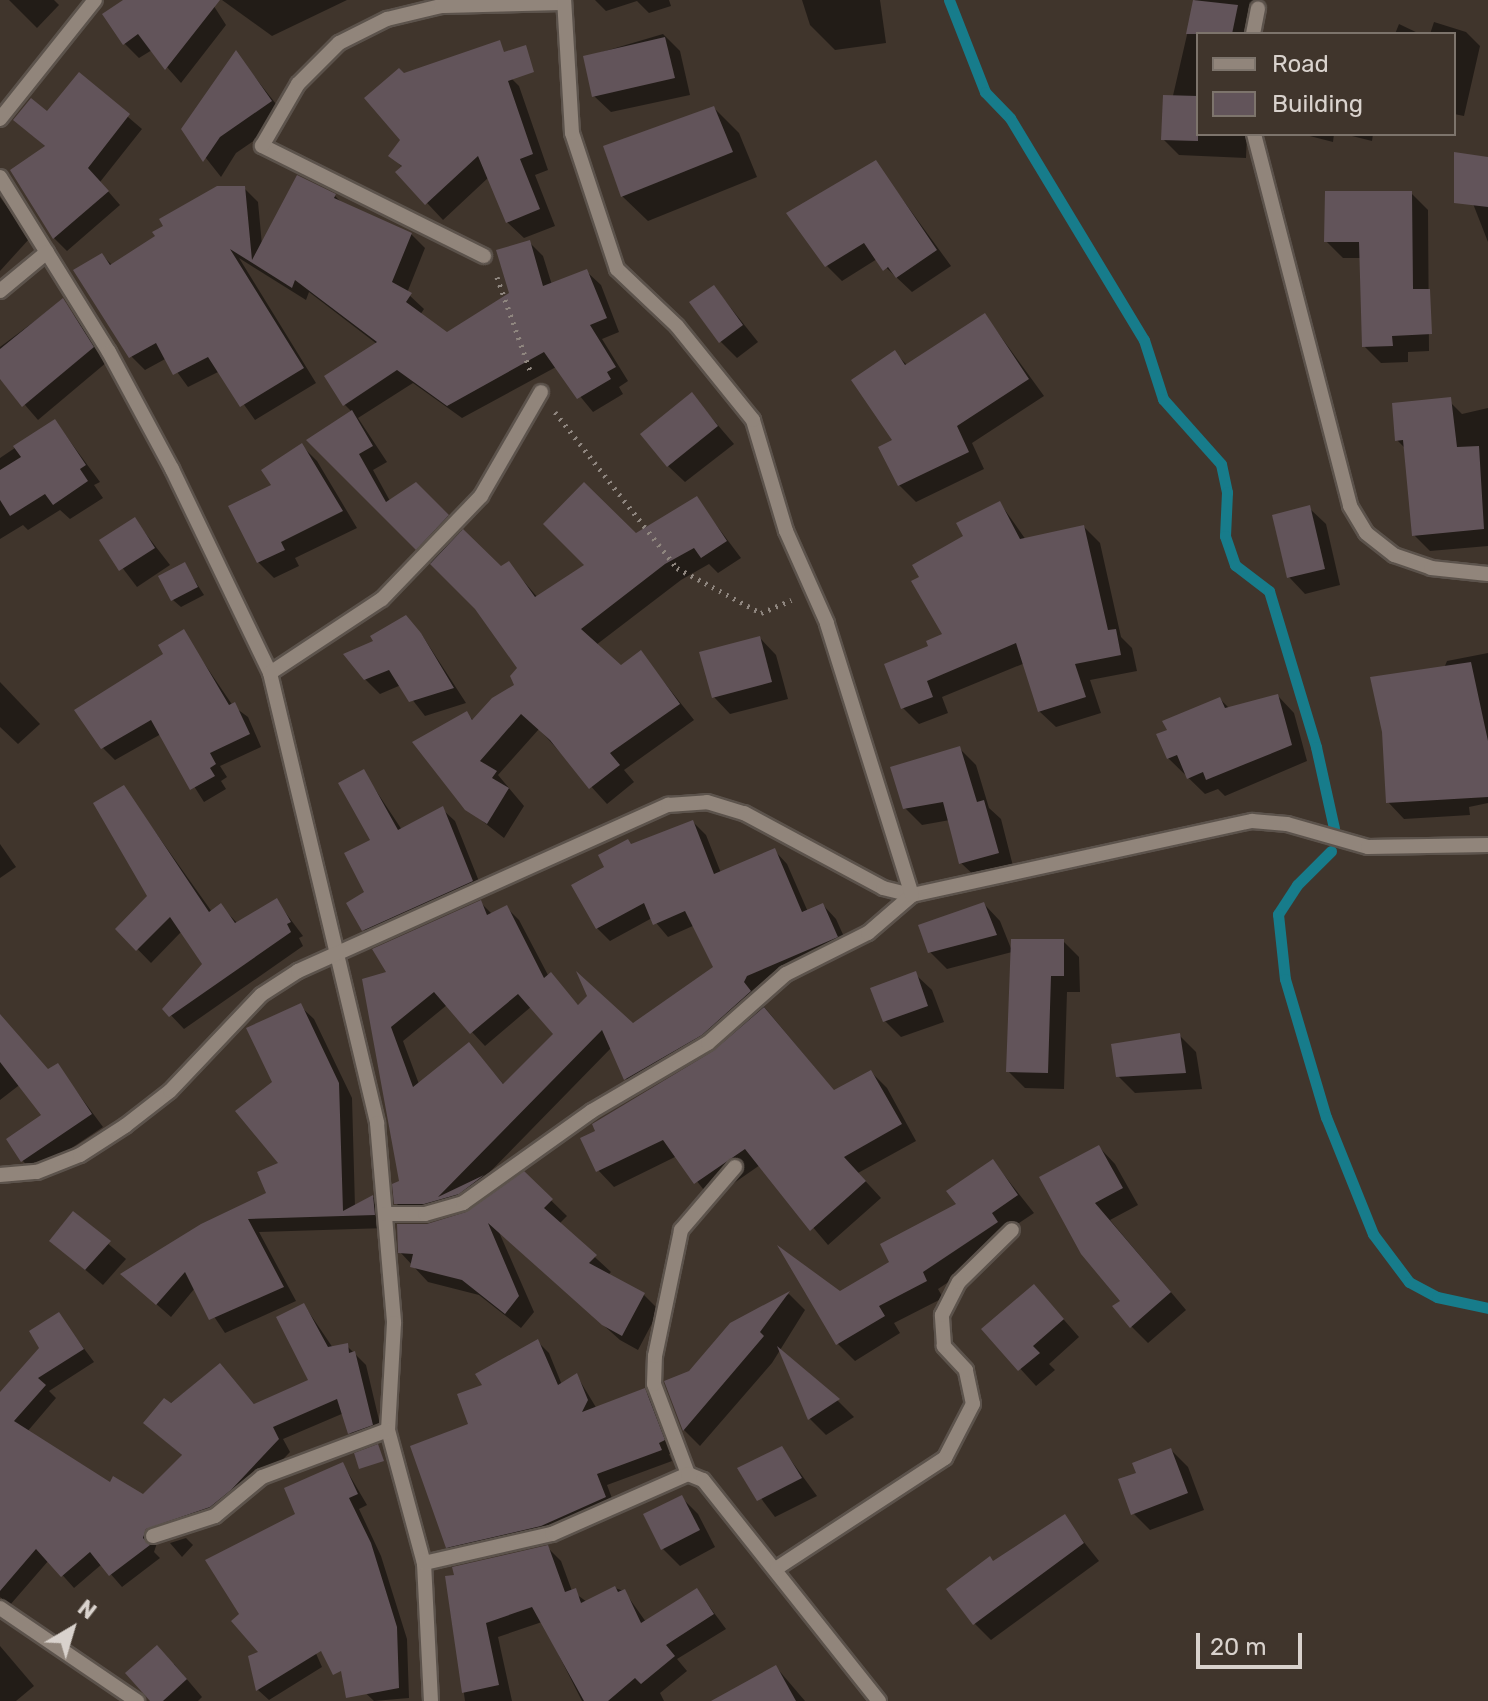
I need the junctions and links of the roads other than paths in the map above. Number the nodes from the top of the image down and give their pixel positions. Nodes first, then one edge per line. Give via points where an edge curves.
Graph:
1 (95, 0) edge
2 (564, 2) edge
3 (1258, 8) dead end
4 (1253, 32) edge
5 (0, 119) edge
6 (1255, 136) edge
7 (0, 177) edge
8 (47, 252) junction
9 (484, 256) road end
10 (0, 291) edge
11 (541, 392) road end
12 (1488, 574) edge
13 (270, 673) junction
14 (1488, 845) edge
15 (912, 895) junction
16 (340, 955) junction
17 (735, 1167) dead end
18 (0, 1175) edge
19 (386, 1214) junction
20 (1012, 1230) dead end
21 (388, 1430) junction
22 (688, 1474) junction
23 (153, 1536) dead end
24 (424, 1563) junction
25 (777, 1568) junction
26 (0, 1608) edge
27 (137, 1701) edge
28 (431, 1701) edge
29 (879, 1701) edge

1 - 5 street
2 - 9 street via 441,6 387,19 339,43 308,73 262,146
2 - 15 street via 572,133 617,269 677,326 753,420
3 - 4 street
6 - 12 street via 1350,506 1366,533 1394,555 1431,568
7 - 8 street
8 - 10 street
8 - 13 street via 172,469
11 - 13 street via 481,496 382,599
13 - 16 street
14 - 15 street via 1368,847 1287,824 1252,821
15 - 16 street via 883,888 744,813 707,802 668,805
15 - 19 street via 868,933 786,974 708,1043 592,1111 463,1203 425,1214
16 - 18 street via 298,971 261,995 170,1091 125,1126 80,1155 37,1172
16 - 19 street via 374,1108
17 - 22 street via 681,1230 655,1356 654,1384
19 - 21 street via 394,1323
20 - 25 street via 959,1282 942,1315 944,1346 966,1370 973,1404 945,1458
21 - 23 street via 262,1477 215,1516
21 - 24 street
22 - 24 street via 552,1534
22 - 25 street via 703,1480
24 - 28 street
25 - 29 street
26 - 27 street

